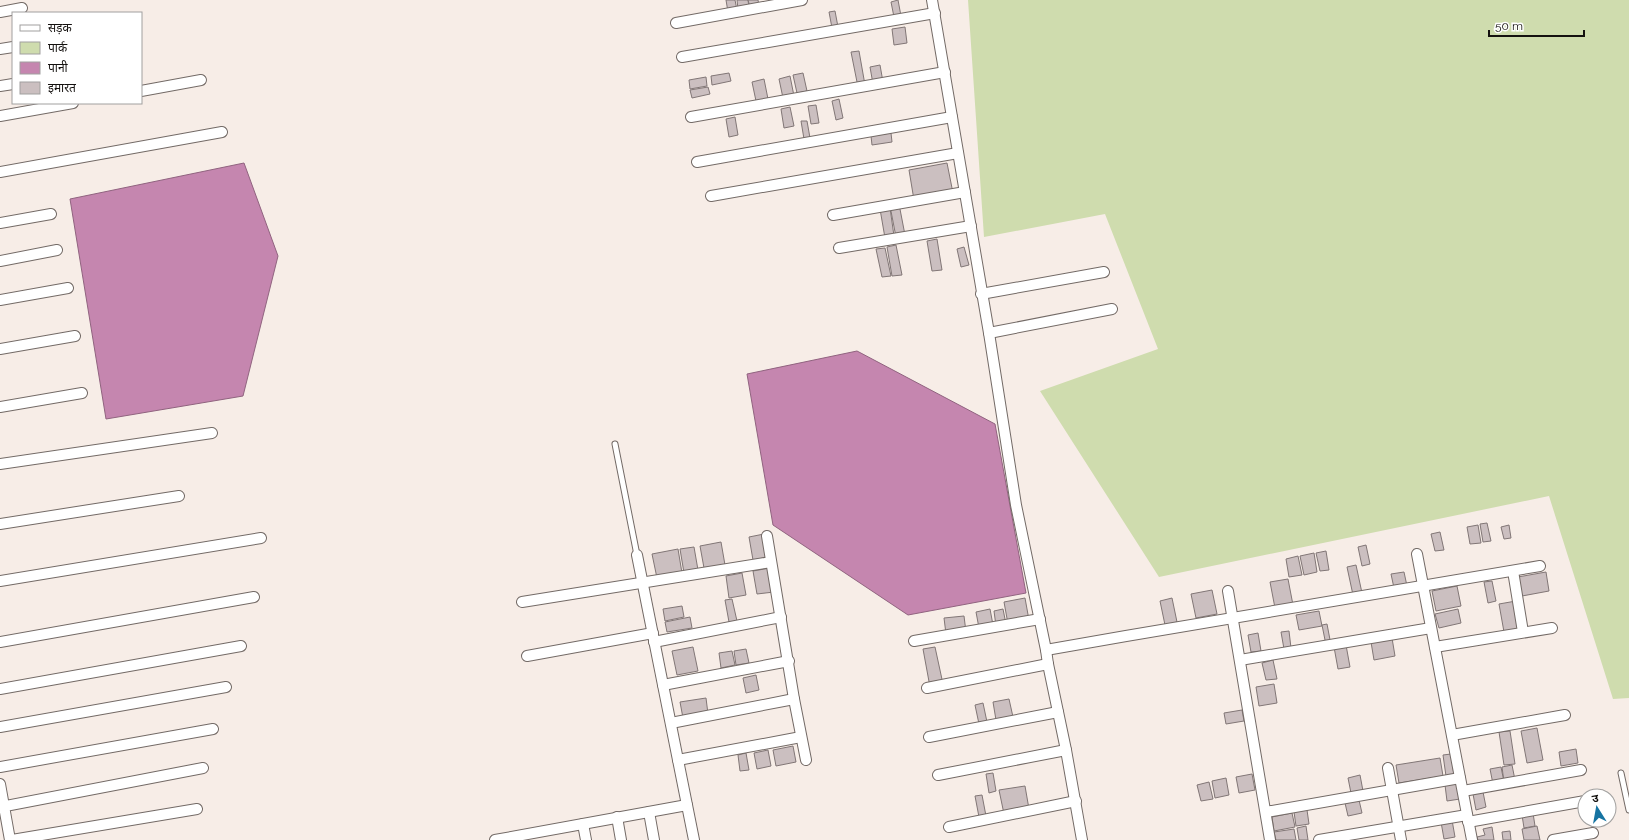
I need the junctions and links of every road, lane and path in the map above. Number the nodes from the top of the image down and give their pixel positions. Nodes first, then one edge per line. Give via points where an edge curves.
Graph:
1 (802, 0) edge
2 (932, 0) edge
3 (22, 7) edge
4 (0, 12) edge
5 (935, 13) junction
6 (676, 24) dead end
7 (12, 47) edge
8 (0, 49) edge
9 (682, 57) dead end
10 (945, 72) junction
11 (201, 80) dead end
12 (12, 84) edge
13 (0, 86) edge
14 (142, 91) edge
15 (67, 104) edge
16 (0, 116) edge
17 (952, 116) junction
18 (691, 117) dead end
19 (222, 132) dead end
20 (958, 153) junction
21 (697, 162) dead end
22 (0, 172) edge
23 (965, 192) junction
24 (711, 196) dead end
25 (51, 214) dead end
26 (833, 215) dead end
27 (0, 223) edge
28 (970, 226) junction
29 (839, 248) dead end
30 (57, 250) dead end
31 (0, 261) edge
32 (1104, 272) dead end
33 (68, 288) dead end
34 (982, 294) junction
35 (0, 300) edge
36 (1112, 309) dead end
37 (989, 333) junction
38 (75, 336) dead end
39 (0, 349) edge
40 (82, 393) dead end
41 (0, 407) edge
42 (212, 433) dead end
43 (615, 444) dead end
44 (0, 464) edge
45 (179, 496) dead end
46 (0, 524) edge
47 (767, 536) dead end
48 (261, 538) dead end
49 (1417, 554) dead end
50 (637, 555) joint
51 (771, 562) junction
52 (1540, 566) dead end
53 (1513, 571) junction
54 (0, 581) edge
55 (643, 583) junction
56 (1424, 586) junction
57 (1228, 591) dead end
58 (254, 597) dead end
59 (522, 602) dead end
60 (781, 617) junction
61 (1040, 619) junction
62 (1232, 619) junction
63 (1432, 628) junction
64 (1552, 628) dead end
65 (1523, 632) junction
66 (654, 638) junction
67 (914, 641) dead end
68 (0, 642) edge
69 (241, 646) dead end
70 (1435, 647) junction
71 (1046, 650) junction
72 (527, 656) dead end
73 (1240, 660) junction
74 (789, 661) junction
75 (1048, 664) junction
76 (663, 685) junction
77 (226, 687) dead end
78 (927, 688) dead end
79 (0, 689) edge
80 (794, 699) junction
81 (1058, 712) junction
82 (1565, 715) dead end
83 (670, 723) junction
84 (0, 727) edge
85 (214, 729) dead end
86 (1452, 735) junction
87 (929, 737) dead end
88 (801, 738) junction
89 (1066, 750) junction
90 (678, 760) junction
91 (806, 760) dead end
92 (0, 767) edge
93 (203, 768) dead end
94 (1388, 768) dead end
95 (1581, 770) dead end
96 (1621, 773) dead end
97 (938, 774) dead end
98 (1460, 778) junction
99 (0, 784) edge
100 (1393, 790) junction
101 (1463, 791) junction
102 (1076, 801) junction
103 (1577, 802) edge
104 (687, 804) junction
105 (2, 806) edge
106 (197, 808) dead end
107 (1629, 810) edge
108 (649, 812) junction
109 (1266, 812) junction
110 (617, 817) junction
111 (1468, 819) junction
112 (583, 824) junction
113 (1399, 826) junction
114 (949, 827) dead end
115 (1593, 833) dead end
116 (531, 837) edge
117 (11, 840) edge
118 (495, 840) edge
119 (586, 840) edge
120 (621, 840) edge
121 (654, 840) edge
122 (694, 840) edge
123 (1082, 840) edge
124 (1270, 840) edge
125 (1320, 840) edge
126 (1401, 840) edge
127 (1472, 840) edge
128 (1553, 840) edge

1 - 6 street
2 - 5 street
3 - 4 street
5 - 9 street
5 - 10 street
7 - 8 street
10 - 17 street
10 - 18 street
11 - 14 street
12 - 13 street
15 - 16 street
17 - 20 street
17 - 21 street
19 - 22 street
20 - 23 street
20 - 24 street
23 - 26 street
23 - 28 street
25 - 27 street
28 - 29 street
28 - 34 street
30 - 31 street
32 - 34 street
33 - 35 street
34 - 37 street
36 - 37 street
37 - 61 street via 1016,505
38 - 39 street
40 - 41 street
42 - 44 street
43 - 50 lane
45 - 46 street
47 - 51 street
48 - 54 street
49 - 56 street
50 - 55 street
51 - 55 street
51 - 60 street
52 - 53 street
53 - 56 street
53 - 65 street
55 - 59 street
55 - 66 street
56 - 62 street
56 - 63 street
57 - 62 street
58 - 68 street
60 - 66 street
60 - 74 street
61 - 67 street
61 - 71 street
62 - 71 street
62 - 73 street
63 - 70 street
63 - 73 street
64 - 65 street
65 - 70 street
66 - 72 street
66 - 76 street
69 - 79 street
70 - 86 street
71 - 75 street
73 - 109 street
74 - 76 street
74 - 80 street
75 - 78 street
75 - 81 street
76 - 83 street
77 - 84 street
80 - 83 street
80 - 88 street
81 - 87 street
81 - 89 street
82 - 86 street
83 - 90 street
85 - 92 street
86 - 98 street
88 - 90 street
88 - 91 street
89 - 97 street
89 - 102 street
90 - 104 street
93 - 105 street
94 - 100 street
95 - 101 street
96 - 107 lane
98 - 100 street
98 - 101 street
99 - 105 street
100 - 109 street
100 - 113 street
101 - 111 street
102 - 114 street
102 - 123 street
103 - 111 street
104 - 108 street
104 - 122 street
105 - 117 street
106 - 117 street
108 - 110 street
108 - 121 street
109 - 124 street
110 - 112 street
110 - 120 street
111 - 113 street
111 - 127 street
112 - 116 street
112 - 119 street
113 - 125 street
113 - 126 street
115 - 128 street
116 - 118 street

